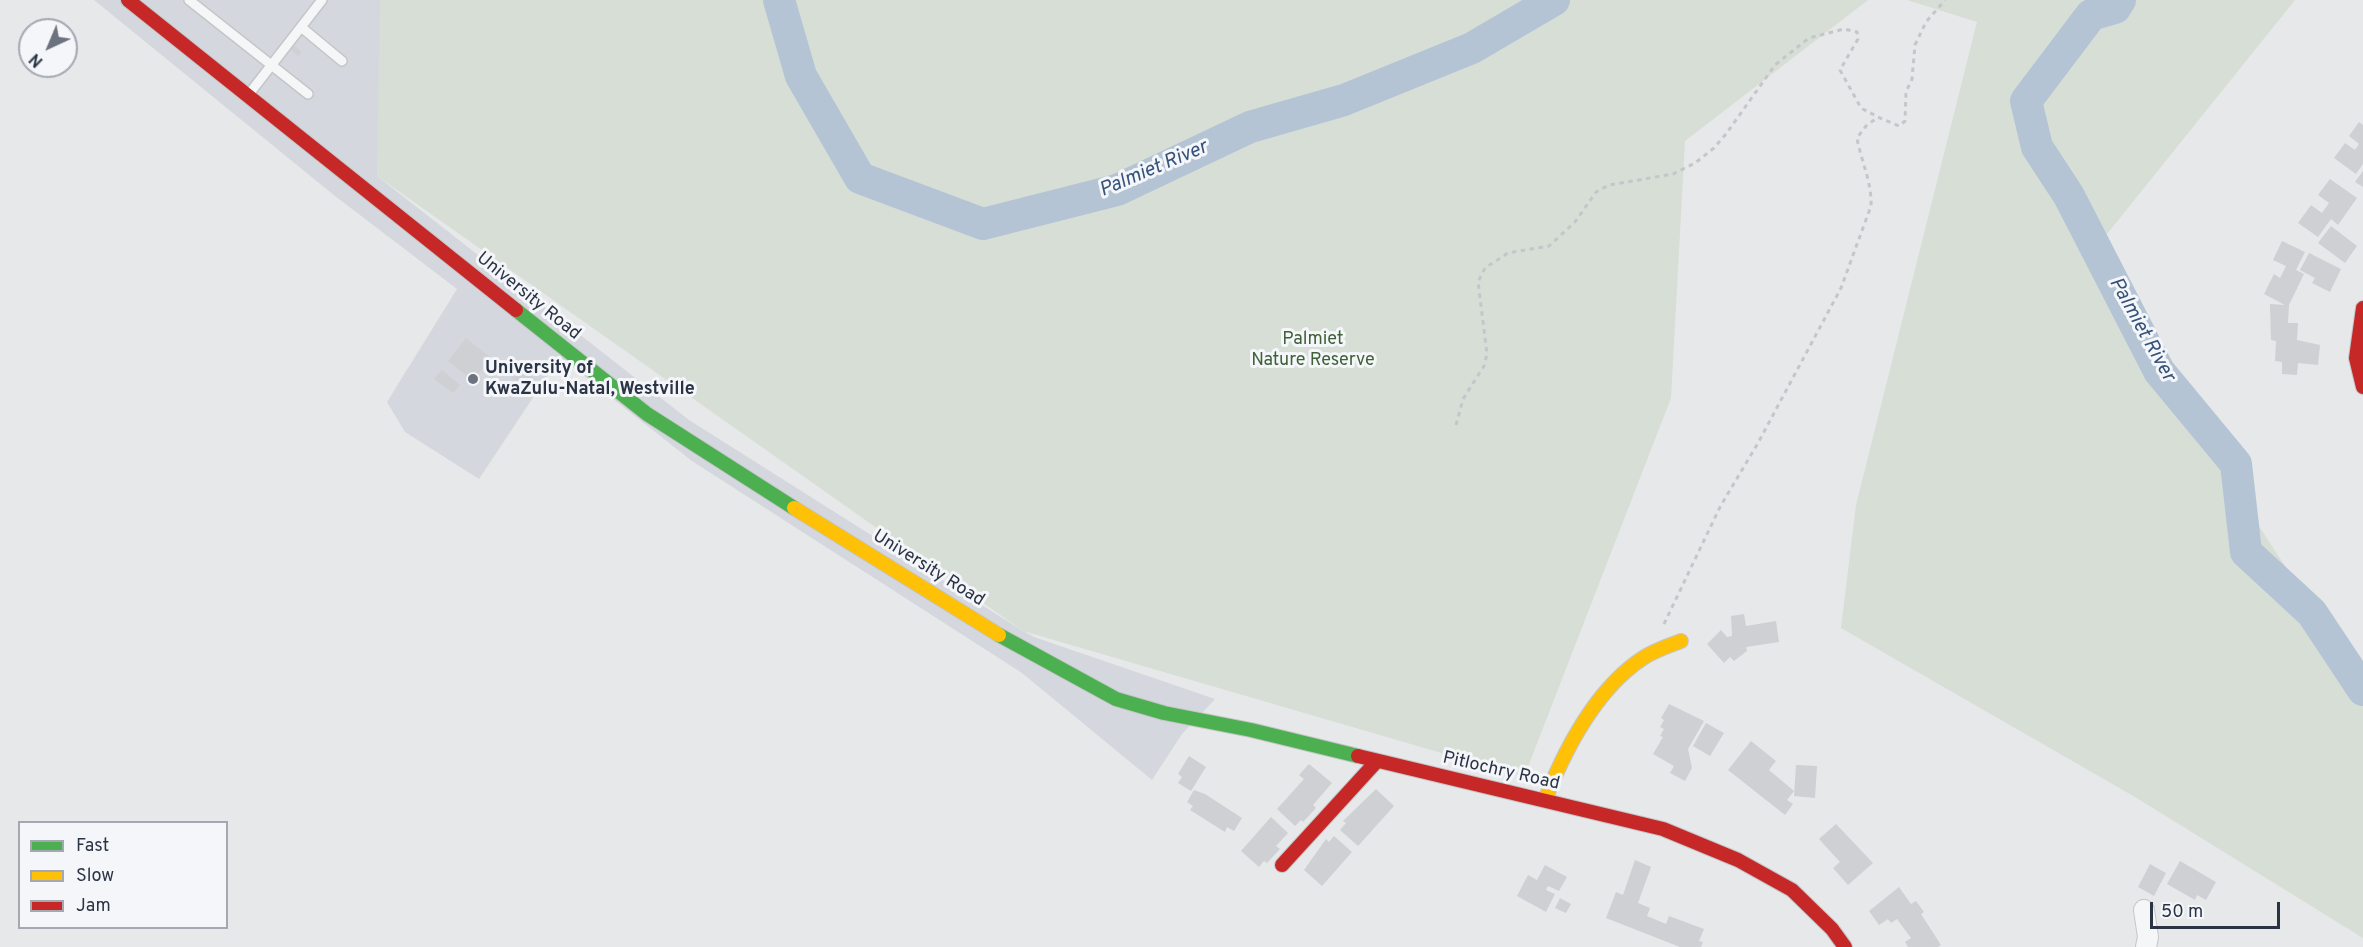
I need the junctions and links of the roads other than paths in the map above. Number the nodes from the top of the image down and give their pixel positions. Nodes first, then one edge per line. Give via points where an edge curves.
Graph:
1 (128, 0) edge
2 (189, 0) edge
3 (322, 0) edge
4 (301, 27) junction
5 (342, 61) dead end
6 (272, 65) junction
7 (308, 94) dead end
8 (247, 96) junction
9 (2363, 308) edge
10 (2363, 387) edge
11 (1681, 640) dead end
12 (1116, 699) joint
13 (1377, 761) junction
14 (1545, 800) junction
15 (1282, 865) dead end
16 (2144, 910) dead end
17 (1845, 947) edge
18 (2145, 947) edge

1 - 8 street, University Road
2 - 6 lane
3 - 4 lane
4 - 5 lane
4 - 6 lane
6 - 7 lane
6 - 8 lane
8 - 12 street, University Road via 647,414 1017,645
9 - 10 street via 2356,363
11 - 14 street via 1650,653 1617,682 1566,755
12 - 13 street, Pitlochry Road
13 - 14 street, Pitlochry Road
13 - 15 street
14 - 17 street, Pitlochry Road via 1663,829 1738,860 1792,890
16 - 18 street via 2148,937

